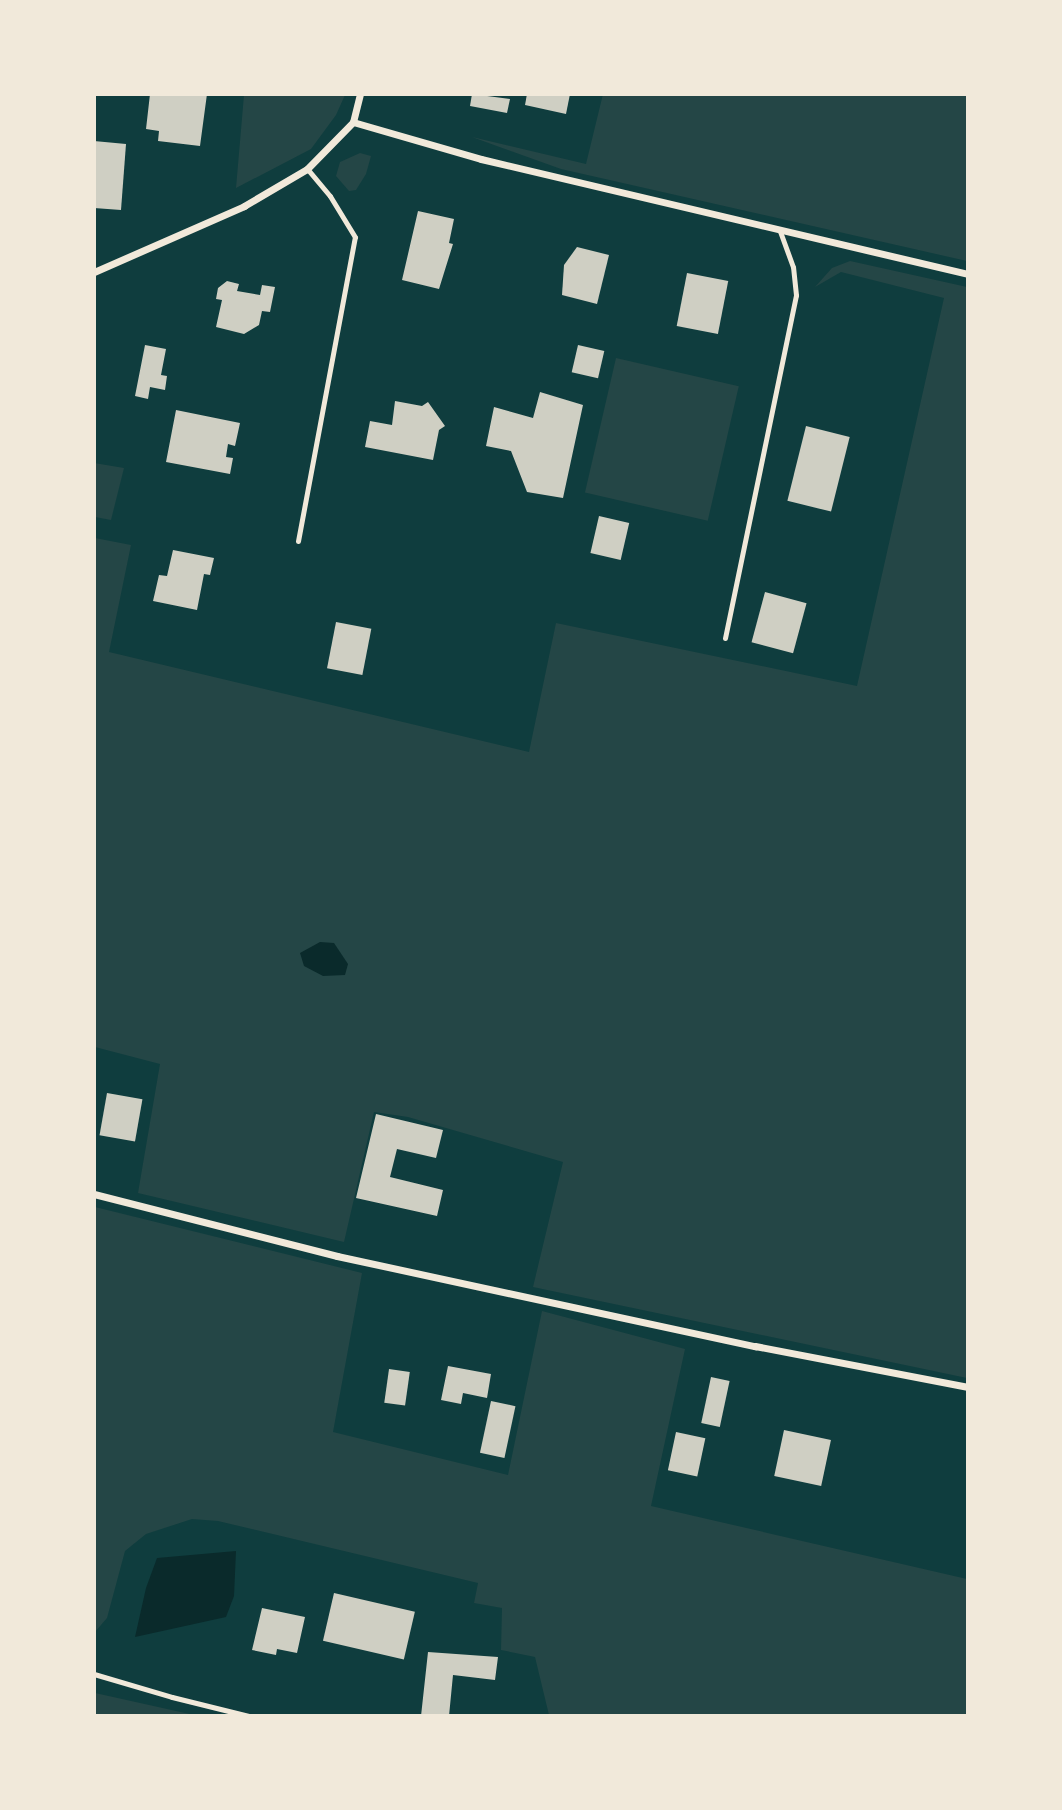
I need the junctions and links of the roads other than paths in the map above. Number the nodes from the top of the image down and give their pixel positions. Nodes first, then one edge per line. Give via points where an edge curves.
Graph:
1 (360, 94) edge
2 (353, 122) junction
3 (307, 169) junction
4 (780, 232) junction
5 (94, 272) edge
6 (968, 274) edge
7 (298, 541) dead end
8 (725, 638) dead end
9 (94, 1194) edge
10 (968, 1387) edge
11 (94, 1674) edge
12 (249, 1716) edge

1 - 2 street
2 - 3 street
2 - 4 street via 481,159
3 - 5 street via 244,205
3 - 7 lane via 355,237
4 - 6 street
4 - 8 lane via 793,267 796,295
9 - 10 street via 351,1259
11 - 12 lane

